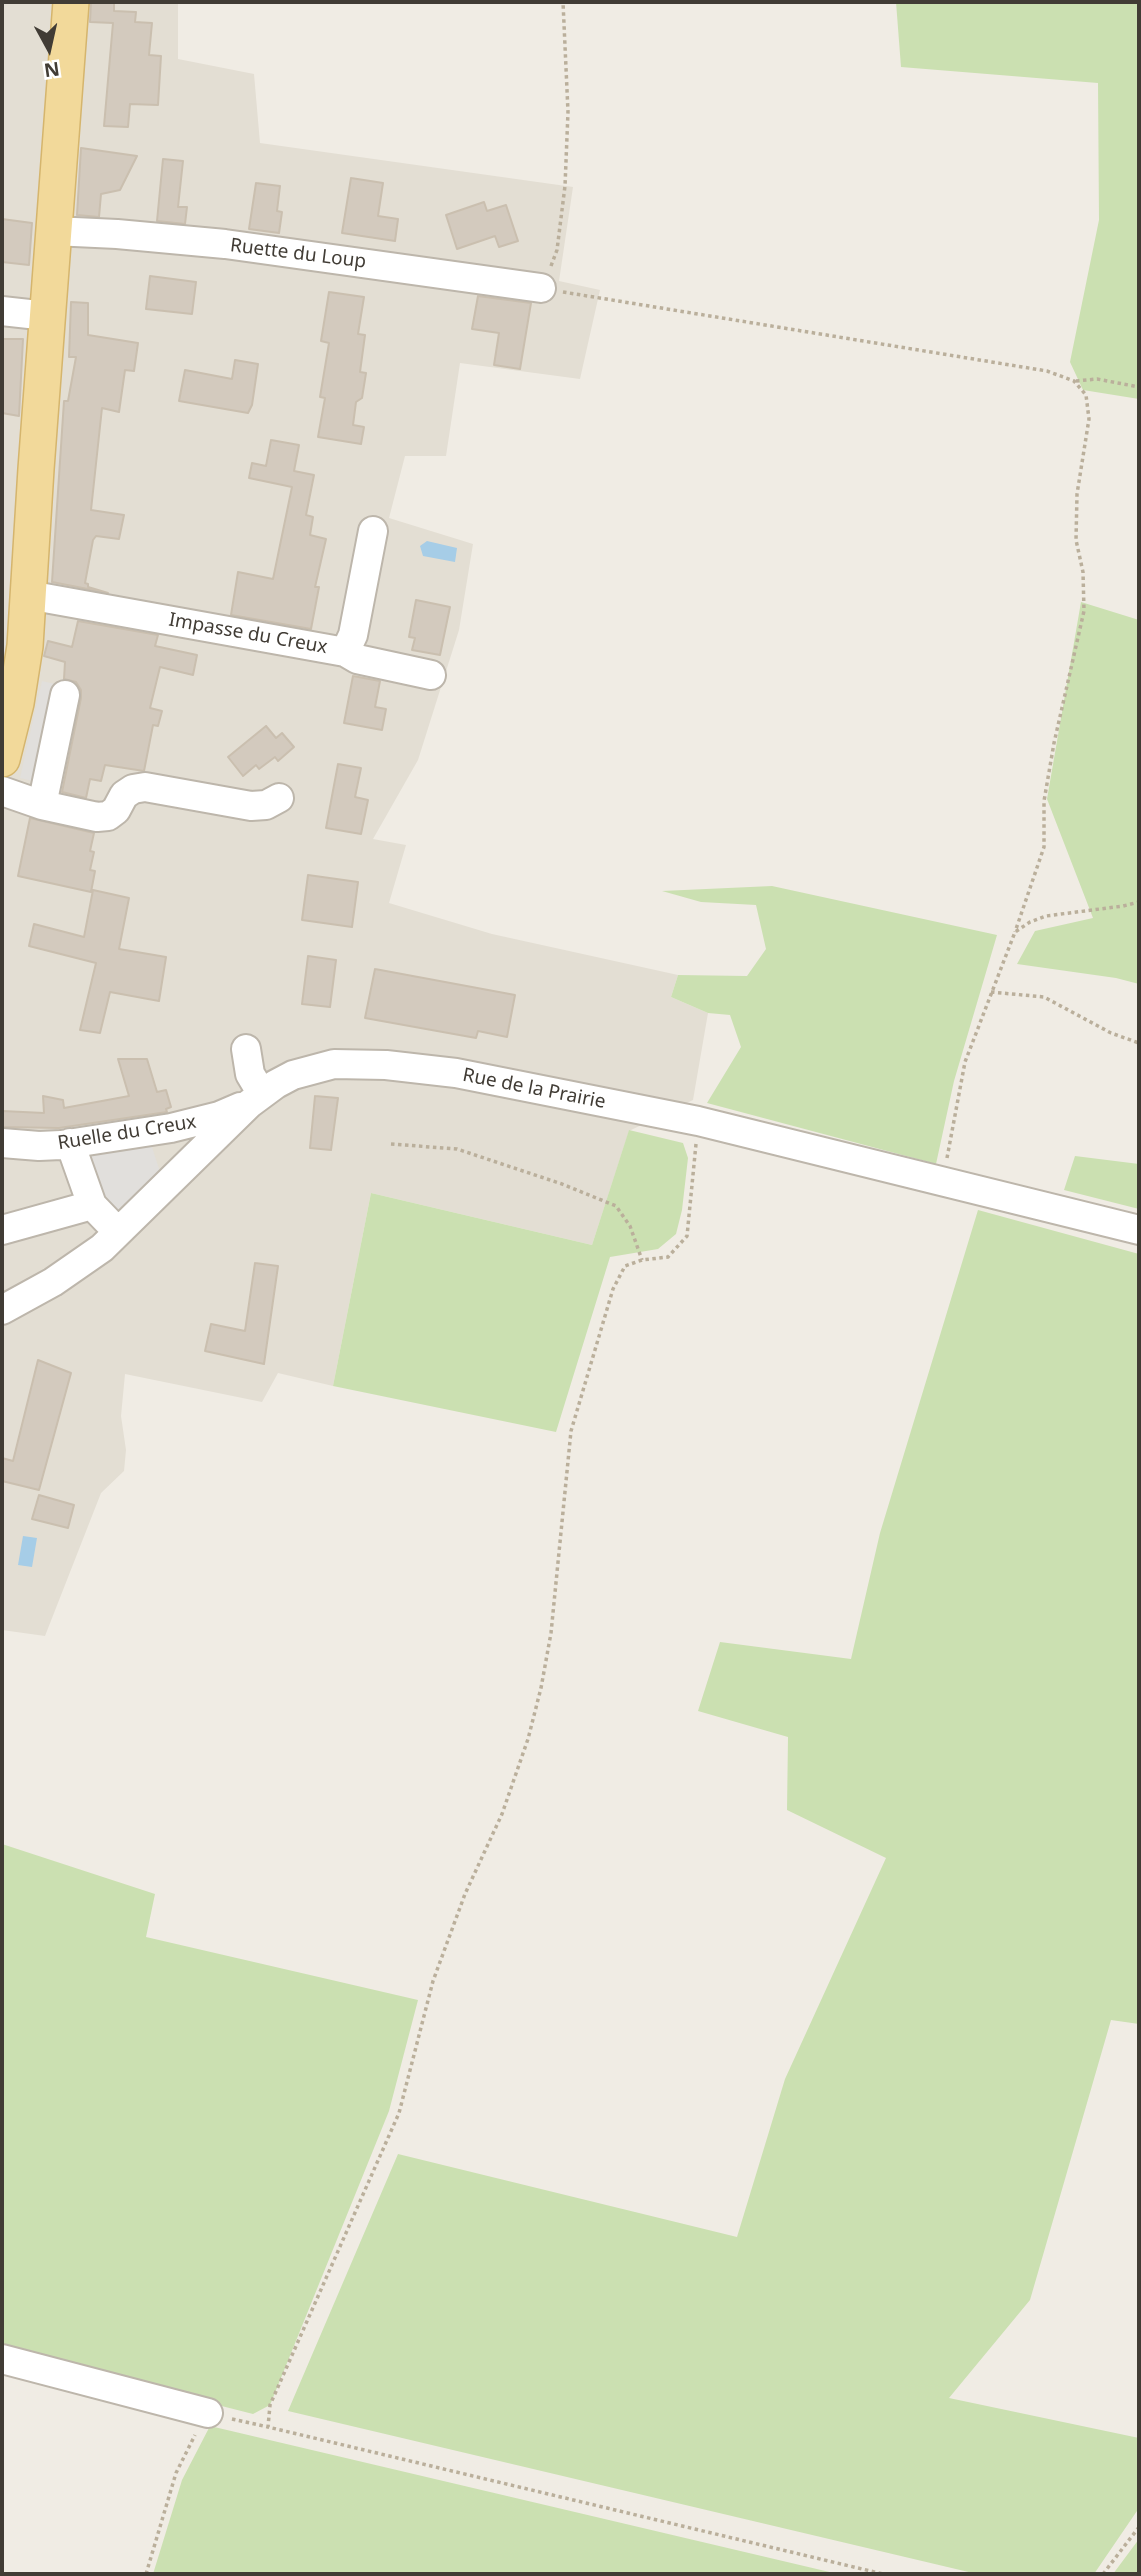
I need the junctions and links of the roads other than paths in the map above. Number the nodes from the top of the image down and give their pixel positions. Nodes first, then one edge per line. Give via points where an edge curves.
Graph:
1 (71, 2) edge
2 (52, 231) junction
3 (541, 288) road end
4 (2, 310) edge
5 (47, 316) junction
6 (373, 531) dead end
7 (27, 595) junction
8 (345, 652) junction
9 (431, 675) dead end
10 (65, 695) dead end
11 (2, 759) edge
12 (2, 791) edge
13 (279, 798) dead end
14 (42, 806) junction
15 (246, 1049) dead end
16 (256, 1099) junction
17 (171, 1128) junction
18 (2, 1143) edge
19 (70, 1143) junction
20 (186, 1164) junction
21 (92, 1205) junction
22 (2, 1230) edge
23 (1139, 1230) edge
24 (118, 1232) junction
25 (2, 1310) edge
26 (2, 2359) edge
27 (208, 2413) road end

1 - 2 main road
2 - 3 street, Ruette du Loup via 225,244
2 - 5 main road
4 - 5 street
5 - 7 main road
6 - 8 street, Impasse du Creux via 353,635
7 - 8 street, Impasse du Creux
7 - 11 main road via 25,646
8 - 9 street via 357,659
10 - 14 street
12 - 14 street
13 - 14 street via 251,806 145,787 124,795 108,816
15 - 16 street
16 - 17 street, Ruelle du Creux via 219,1116
16 - 20 street, Rue de la Prairie
16 - 23 street, Rue de la Prairie via 276,1084 334,1064 456,1073 698,1121
17 - 19 street, Ruelle du Creux
17 - 20 street
18 - 19 street, Ruelle du Creux
19 - 21 street
20 - 24 street, Rue de la Prairie
21 - 22 street
21 - 24 street
24 - 25 street, Rue de la Prairie via 53,1282
26 - 27 street

